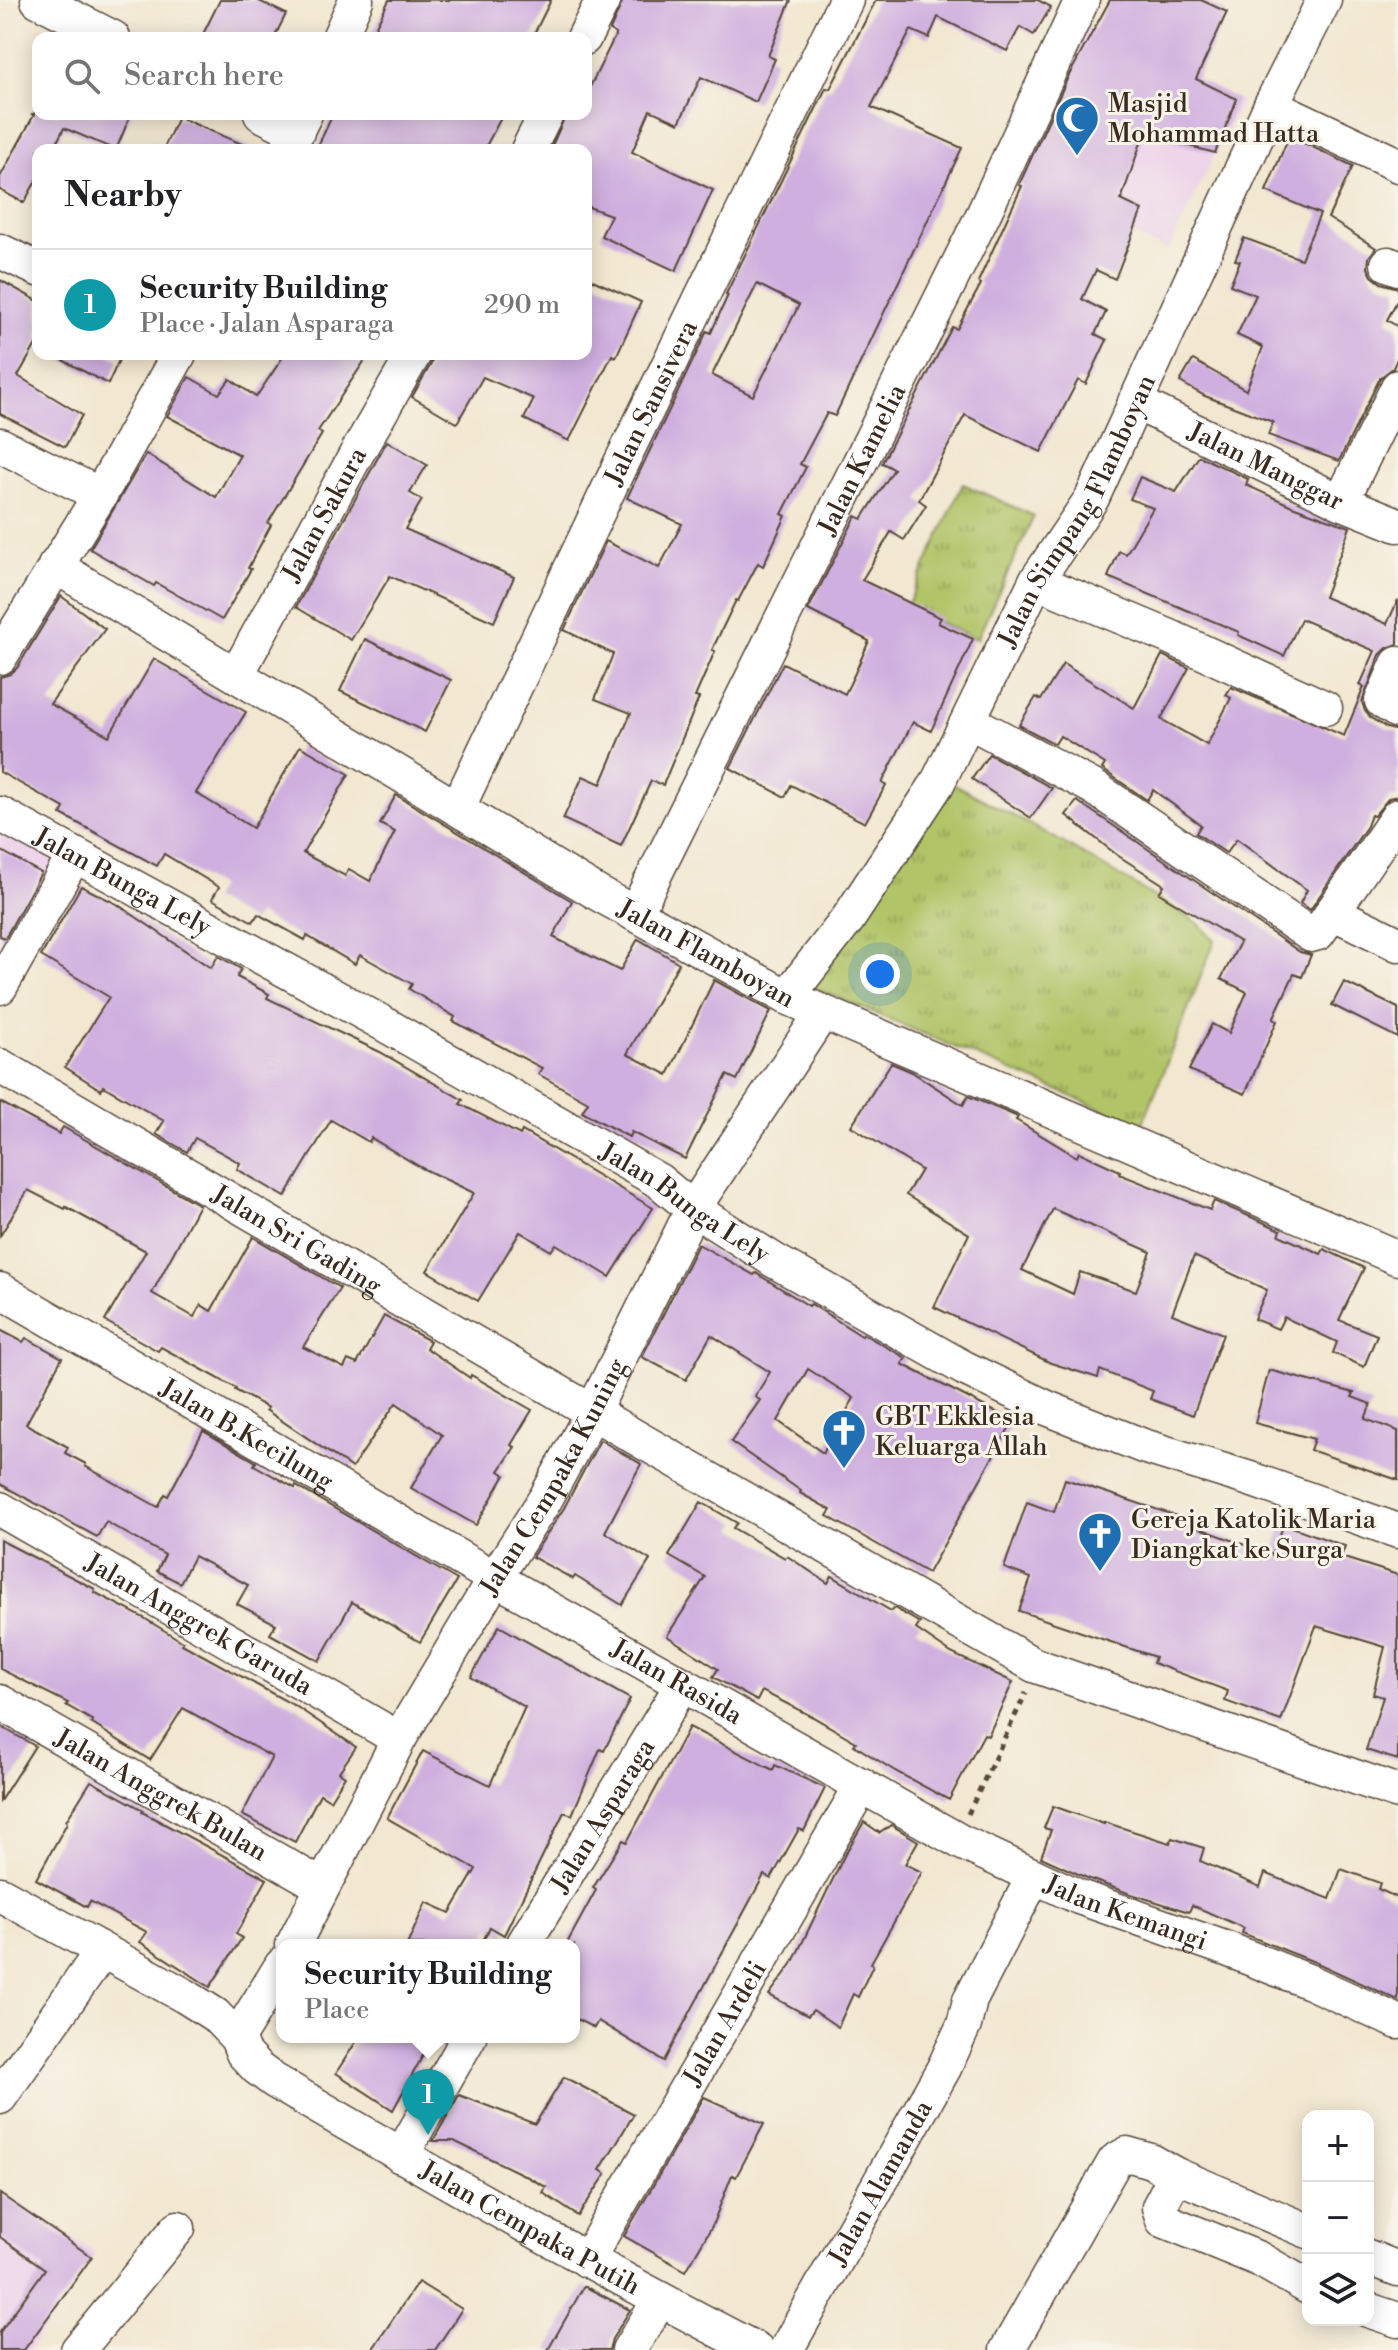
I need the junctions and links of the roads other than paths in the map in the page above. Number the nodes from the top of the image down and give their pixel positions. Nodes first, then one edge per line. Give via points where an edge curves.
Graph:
1 (38, 0) edge
2 (356, 0) edge
3 (603, 0) edge
4 (846, 0) edge
5 (1082, 0) edge
6 (1324, 0) edge
7 (101, 32) edge
8 (342, 32) edge
9 (587, 32) edge
10 (1271, 105) junction
11 (273, 120) edge
12 (543, 120) edge
13 (296, 132) edge
14 (531, 144) edge
15 (1398, 165) edge
16 (0, 251) edge
17 (32, 266) edge
18 (176, 360) edge
19 (411, 360) edge
20 (1398, 387) edge
21 (1135, 402) junction
22 (0, 445) edge
23 (100, 495) junction
24 (1341, 502) junction
25 (1398, 525) edge
26 (55, 566) junction
27 (1036, 581) junction
28 (5, 636) edge
29 (1398, 664) edge
30 (237, 674) junction
31 (1390, 706) edge
32 (1325, 708) dead end
33 (969, 721) junction
34 (458, 807) junction
35 (0, 814) edge
36 (1398, 816) edge
37 (74, 856) junction
38 (1332, 912) junction
39 (635, 914) junction
40 (1398, 944) edge
41 (0, 987) edge
42 (787, 997) junction
43 (822, 1013) junction
44 (0, 1066) edge
45 (693, 1209) junction
46 (1398, 1258) edge
47 (0, 1290) edge
48 (593, 1411) junction
49 (0, 1509) edge
50 (1398, 1531) edge
51 (495, 1578) junction
52 (682, 1685) junction
53 (0, 1702) edge
54 (399, 1739) junction
55 (862, 1785) junction
56 (1398, 1792) edge
57 (1034, 1876) junction
58 (322, 1886) junction
59 (0, 1894) edge
60 (296, 1939) edge
61 (527, 1939) edge
62 (102, 1951) junction
63 (276, 1975) edge
64 (1398, 2022) edge
65 (237, 2038) junction
66 (466, 2043) edge
67 (0, 2097) edge
68 (401, 2156) junction
69 (1176, 2175) junction
70 (178, 2228) dead end
71 (1302, 2228) edge
72 (1374, 2259) edge
73 (587, 2260) junction
74 (1398, 2269) edge
75 (1302, 2284) edge
76 (660, 2300) junction
77 (1374, 2312) edge
78 (1398, 2320) edge
79 (78, 2350) edge
80 (629, 2350) edge
81 (757, 2350) edge
82 (786, 2350) edge
83 (1007, 2350) edge

1 - 7 street
2 - 8 street
3 - 9 street
4 - 34 street, Jalan Sansivera
5 - 39 street, Jalan Kamelia via 984,213
6 - 10 street, Jalan Simpang Flamboyan
10 - 15 street
10 - 21 street, Jalan Simpang Flamboyan
11 - 13 street
12 - 14 street
16 - 17 street
18 - 23 street
19 - 30 street, Jalan Sakura
20 - 24 street
21 - 24 street, Jalan Manggar
21 - 27 street, Jalan Simpang Flamboyan via 1092,498
22 - 23 street
23 - 26 street
24 - 25 street, Jalan Manggar
26 - 28 street
26 - 30 street, Jalan Flamboyan
27 - 32 street
27 - 33 street, Jalan Simpang Flamboyan
29 - 31 street
30 - 34 street, Jalan Flamboyan
33 - 38 street via 1093,787 1311,935
33 - 42 street, Jalan Simpang Flamboyan via 901,841 822,956
34 - 39 street, Jalan Flamboyan
35 - 37 street, Jalan Bunga Lely
36 - 38 street
37 - 41 street
37 - 45 street, Jalan Bunga Lely via 659,1181
38 - 40 street
39 - 42 street, Jalan Flamboyan
42 - 43 street, Jalan Flamboyan
43 - 45 street, Jalan Cempaka Kuning
43 - 46 street, Jalan Flamboyan
44 - 48 street, Jalan Sri Gading
45 - 48 street, Jalan Cempaka Kuning
45 - 50 street, Jalan Bunga Lely via 937,1353 1047,1408 1143,1446
47 - 51 street, Jalan B.Kecilung
48 - 51 street, Jalan Cempaka Kuning
48 - 56 street, Jalan Sri Gading via 1038,1666
49 - 54 street, Jalan Anggrek Garuda
51 - 52 street, Jalan Rasida
51 - 54 street, Jalan Cempaka Kuning
52 - 55 street, Jalan Rasida
52 - 61 street, Jalan Asparaga
53 - 58 street, Jalan Anggrek Bulan
54 - 58 street, Jalan Cempaka Kuning
55 - 57 street, Jalan Kemangi
55 - 73 street, Jalan Ardeli
57 - 64 street, Jalan Kemangi via 1241,1954
57 - 82 street, Jalan Alamanda via 970,2000 944,2068
58 - 60 street, Jalan Cempaka Kuning
59 - 62 street, Jalan Cempaka Putih
62 - 65 street, Jalan Cempaka Putih via 215,2015
62 - 67 street
63 - 65 street
65 - 68 street, Jalan Cempaka Putih via 243,2053 273,2080
66 - 68 street
68 - 73 street, Jalan Cempaka Putih
69 - 71 street
69 - 75 street via 1159,2207 1163,2220 1259,2259
69 - 83 street via 1135,2155 1115,2161
70 - 79 street
72 - 74 street
73 - 76 street, Jalan Cempaka Putih
76 - 80 street
76 - 81 street, Jalan Cempaka Putih
77 - 78 street

